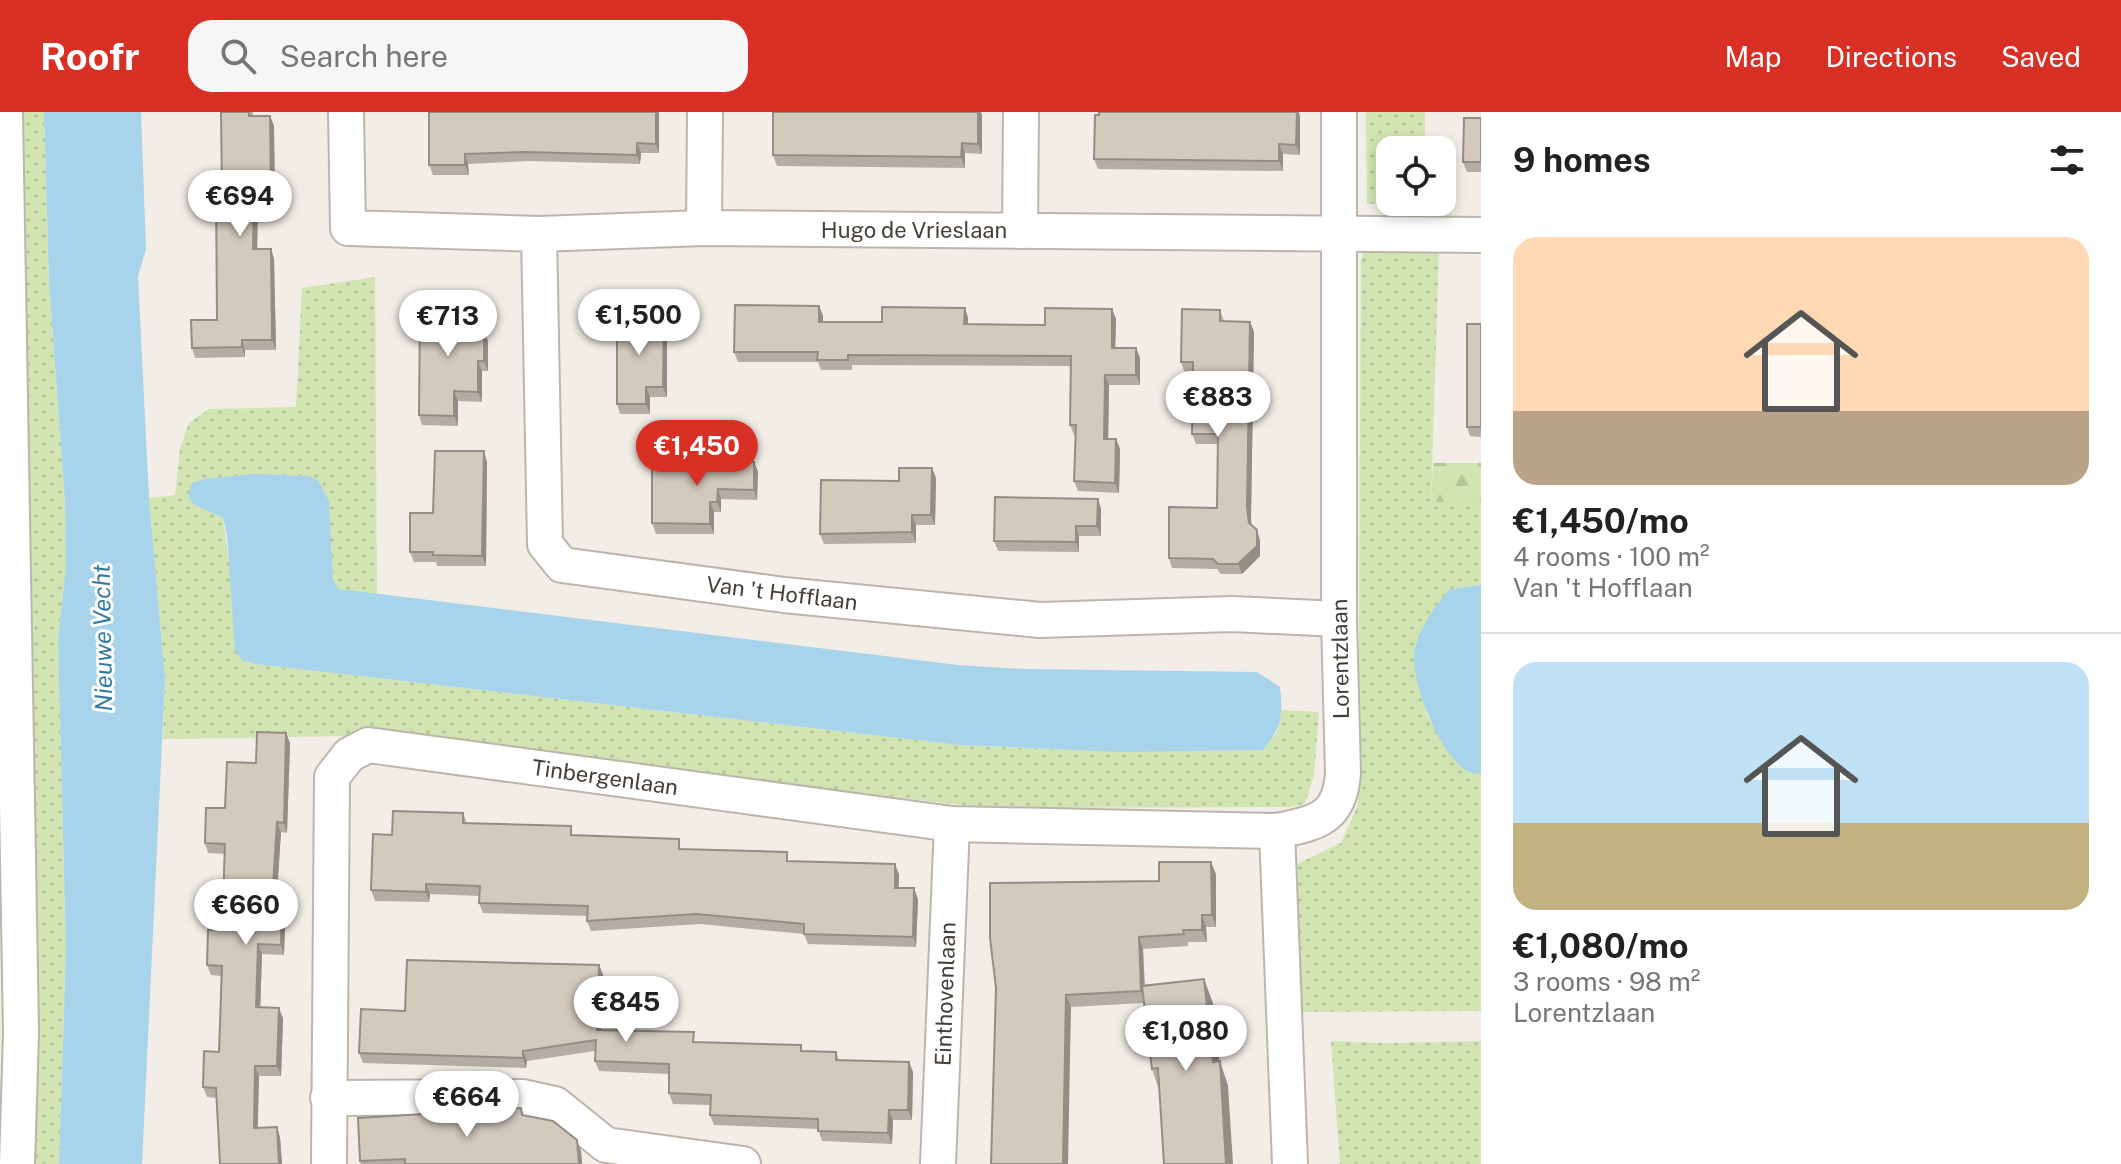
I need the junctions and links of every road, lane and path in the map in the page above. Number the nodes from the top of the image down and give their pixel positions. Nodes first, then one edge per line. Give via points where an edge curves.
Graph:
1 (5, 112) edge
2 (346, 112) edge
3 (705, 112) edge
4 (1021, 112) edge
5 (1339, 112) edge
6 (704, 228) junction
7 (1020, 231) junction
8 (1338, 233) junction
9 (539, 234) junction
10 (1481, 235) edge
11 (1339, 619) junction
12 (952, 824) junction
13 (1277, 831) junction
14 (328, 1098) junction
15 (606, 1154) edge
16 (17, 1164) edge
17 (329, 1164) edge
18 (743, 1164) edge
19 (938, 1164) edge
20 (1290, 1164) edge

1 - 16 street via 21,1048
2 - 9 street, Hugo de Vrieslaan via 348,228
3 - 6 street
4 - 7 street
5 - 8 street, Lorentzlaan
6 - 7 street, Hugo de Vrieslaan
6 - 9 street, Hugo de Vrieslaan
7 - 8 street, Hugo de Vrieslaan
8 - 10 street, Hugo de Vrieslaan
8 - 11 street, Lorentzlaan
9 - 11 street, Van 't Hofflaan via 545,544 562,565 784,595 1040,620 1232,614
11 - 13 street, Lorentzlaan via 1342,789 1318,822
12 - 13 street, Tinbergenlaan
12 - 14 street, Tinbergenlaan via 368,745 349,755 332,777
12 - 19 street, Einthovenlaan
13 - 20 street
14 - 15 street via 523,1097 555,1104
14 - 17 street, Tinbergenlaan
15 - 18 street

